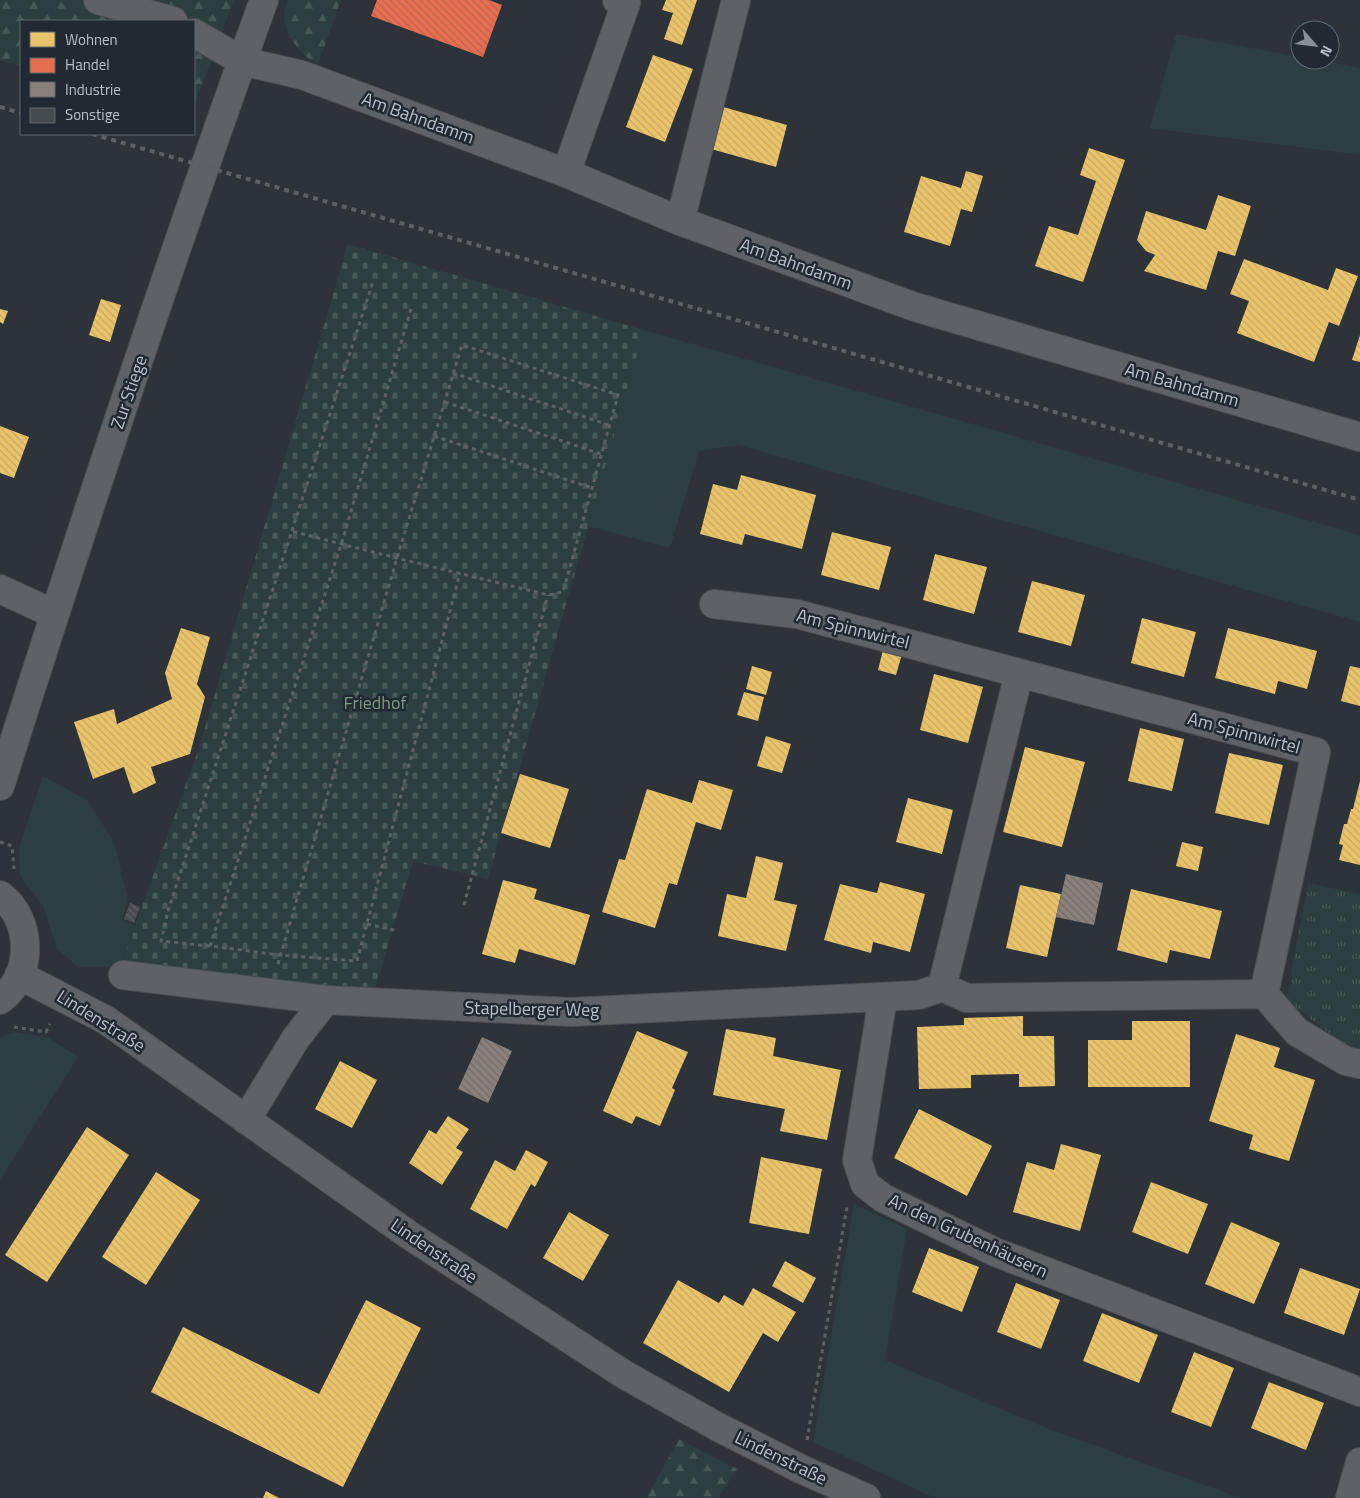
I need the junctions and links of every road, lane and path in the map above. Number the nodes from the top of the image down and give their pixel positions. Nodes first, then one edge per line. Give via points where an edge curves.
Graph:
1 (98, 0) edge
2 (264, 0) edge
3 (617, 0) edge
4 (736, 0) edge
5 (169, 20) edge
6 (195, 34) edge
7 (242, 61) junction
8 (566, 173) junction
9 (680, 221) junction
10 (373, 282) dead end
11 (411, 310) dead end
12 (453, 373) junction
13 (445, 402) junction
14 (609, 425) junction
15 (434, 436) junction
16 (1360, 437) edge
17 (602, 454) junction
18 (592, 488) junction
19 (292, 531) junction
20 (341, 545) junction
21 (397, 558) junction
22 (460, 573) junction
23 (0, 589) edge
24 (548, 595) junction
25 (714, 604) dead end
26 (54, 614) junction
27 (1019, 673) junction
28 (0, 786) edge
29 (0, 842) edge
30 (12, 846) dead end
31 (0, 895) edge
32 (464, 905) dead end
33 (367, 924) junction
34 (398, 931) dead end
35 (210, 946) junction
36 (280, 955) junction
37 (19, 975) junction
38 (122, 975) dead end
39 (942, 987) junction
40 (1264, 994) junction
41 (275, 995) junction
42 (882, 997) junction
43 (0, 1000) edge
44 (326, 1000) junction
45 (6, 1029) dead end
46 (46, 1032) dead end
47 (1360, 1064) edge
48 (246, 1120) junction
49 (865, 1184) junction
50 (1360, 1392) edge
51 (1360, 1462) edge
52 (803, 1470) junction
53 (866, 1498) edge
54 (1350, 1498) edge

1 - 5 street
2 - 7 street, Zur Stiege
3 - 8 street via 626,3
4 - 9 street
6 - 7 street, Am Bahndamm
7 - 8 street, Am Bahndamm via 302,75
7 - 26 street, Zur Stiege
8 - 9 street, Am Bahndamm
9 - 16 street, Am Bahndamm via 915,307
10 - 19 path
11 - 20 path
12 - 13 path
12 - 14 path
12 - 14 path via 462,345 618,395
13 - 15 path
13 - 17 path
14 - 17 path
15 - 18 path
15 - 21 path
17 - 18 path
18 - 24 path via 563,592
19 - 20 path
19 - 35 path via 161,941
20 - 21 path
20 - 35 path
21 - 22 path
21 - 36 path
22 - 24 path
22 - 33 path
23 - 26 street
24 - 32 path
25 - 27 street, Am Spinnwirtel via 797,614
26 - 28 street, Zur Stiege
27 - 39 street
27 - 40 street, Am Spinnwirtel via 1316,752
29 - 30 path
31 - 37 street via 19,918 26,939 25,960
33 - 34 path
33 - 36 path via 356,962
35 - 36 path
36 - 41 path
37 - 43 street via 10,991
37 - 48 street, Lindenstraße via 106,1020
38 - 41 street, Stapelberger Weg
39 - 40 street via 967,998
39 - 42 street via 919,995
40 - 47 street via 1297,1032 1346,1060
41 - 44 street, Stapelberger Weg
42 - 44 street, Stapelberger Weg via 571,1012
42 - 49 street via 857,1160
44 - 48 street via 296,1038
45 - 46 path
48 - 52 street, Lindenstraße via 409,1235 625,1375
49 - 50 street, An den Grubenhäusern via 883,1198 995,1252
49 - 52 path via 849,1197
51 - 54 street
52 - 53 street, Lindenstraße

